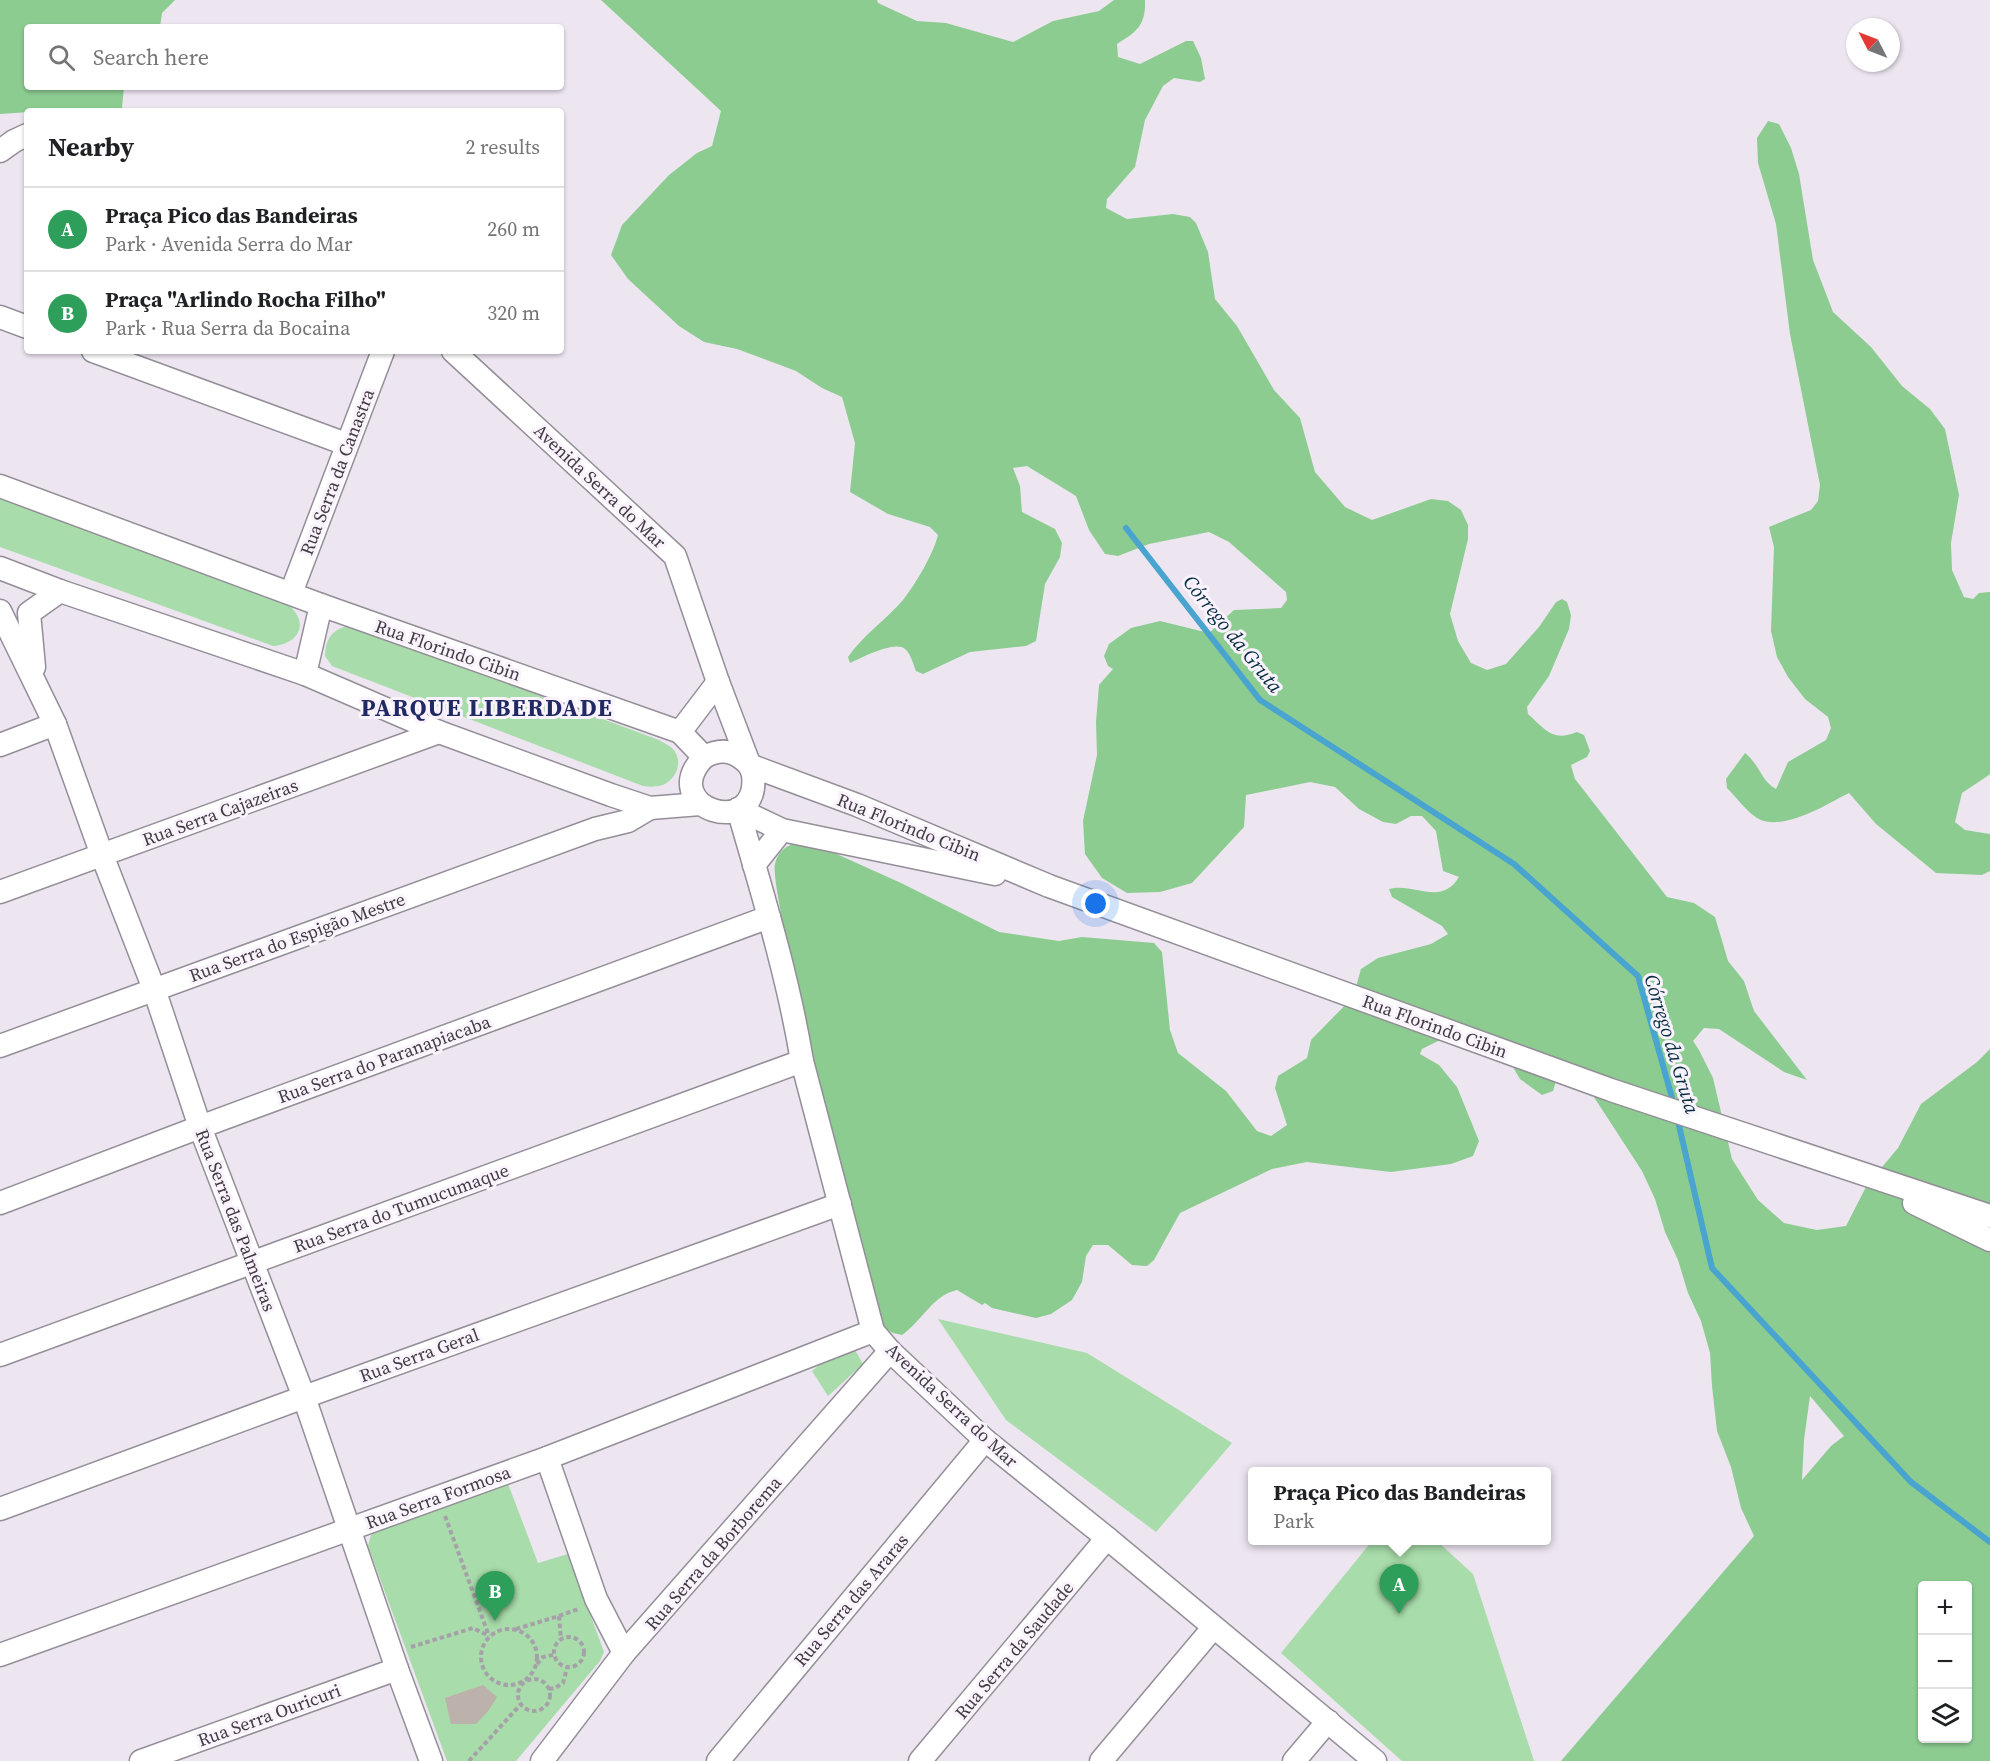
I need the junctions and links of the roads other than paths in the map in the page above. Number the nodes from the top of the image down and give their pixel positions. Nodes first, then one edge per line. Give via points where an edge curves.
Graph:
1 (24, 136) edge
2 (0, 151) edge
3 (0, 317) edge
4 (24, 326) edge
5 (101, 354) edge
6 (382, 354) edge
7 (456, 354) edge
8 (346, 444) junction
9 (0, 486) edge
10 (0, 568) edge
11 (60, 591) junction
12 (291, 593) junction
13 (0, 602) edge
14 (321, 605) junction
15 (0, 611) edge
16 (33, 611) junction
17 (305, 674) junction
18 (36, 681) junction
19 (718, 682) junction
20 (392, 711) junction
21 (55, 724) junction
22 (439, 732) junction
23 (681, 732) junction
24 (0, 745) edge
25 (391, 749) junction
26 (714, 754) junction
27 (749, 765) junction
28 (611, 795) junction
29 (700, 804) junction
30 (650, 808) junction
31 (738, 809) junction
32 (595, 830) junction
33 (782, 830) junction
34 (102, 855) junction
35 (754, 866) junction
36 (1049, 886) junction
37 (0, 892) edge
38 (769, 917) junction
39 (154, 989) junction
40 (0, 1046) edge
41 (802, 1061) junction
42 (200, 1127) junction
43 (1823, 1159) junction
44 (0, 1203) edge
45 (840, 1204) junction
46 (1990, 1216) edge
47 (1990, 1240) edge
48 (252, 1262) junction
49 (873, 1331) junction
50 (890, 1351) junction
51 (0, 1355) edge
52 (304, 1397) junction
53 (985, 1440) junction
54 (547, 1458) junction
55 (0, 1509) edge
56 (350, 1529) junction
57 (1107, 1538) junction
58 (1213, 1628) junction
59 (624, 1653) junction
60 (0, 1655) edge
61 (401, 1659) junction
62 (1328, 1721) junction
63 (141, 1761) edge
64 (432, 1761) edge
65 (542, 1761) edge
66 (718, 1761) edge
67 (920, 1761) edge
68 (1101, 1761) edge
69 (1294, 1761) edge
70 (1375, 1761) edge

1 - 2 street
3 - 4 street
5 - 8 street
6 - 8 street, Rua Serra da Canastra
7 - 19 street, Avenida Serra do Mar via 675,556
8 - 12 street, Rua Serra da Canastra
9 - 12 street, Rua Florindo Cibin
10 - 11 street
11 - 16 street
11 - 17 street
12 - 14 street, Rua Florindo Cibin
13 - 16 street via 16,603
14 - 17 street
14 - 23 street, Rua Florindo Cibin
15 - 18 street, Rua Serra das Palmeiras
16 - 18 street, Rua Serra das Palmeiras via 29,614
17 - 20 street
18 - 21 street, Rua Serra das Palmeiras
19 - 23 street
19 - 26 street, Avenida Serra do Mar
19 - 27 street, Avenida Serra do Mar
20 - 22 street
20 - 25 street via 400,731
21 - 24 street
21 - 34 street, Rua Serra das Palmeiras
22 - 25 street, Rua Serra Cajazeiras
22 - 28 street
23 - 26 street, Rua Florindo Cibin
25 - 34 street, Rua Serra Cajazeiras
26 - 27 street, Rua Florindo Cibin via 733,753
26 - 29 street via 697,765 692,775 691,785
27 - 31 street, Avenida Serra do Mar via 753,774 752,794
27 - 36 street, Rua Florindo Cibin via 857,805
28 - 30 street
28 - 32 street
29 - 30 street
29 - 31 street via 718,814
30 - 32 street, Rua Serra do Espigão Mestre via 628,821
31 - 33 street, Rua Florindo Cibin
31 - 35 street, Avenida Serra do Mar
32 - 39 street, Rua Serra do Espigão Mestre
33 - 35 street
33 - 36 street, Rua Florindo Cibin
34 - 37 street, Rua Serra Cajazeiras
34 - 39 street, Rua Serra das Palmeiras
35 - 38 street, Avenida Serra do Mar
36 - 43 street, Rua Florindo Cibin via 1611,1090
38 - 41 street, Avenida Serra do Mar
38 - 42 street, Rua Serra do Paranapiacaba
39 - 40 street, Rua Serra do Espigão Mestre
39 - 42 street, Rua Serra das Palmeiras
41 - 45 street, Avenida Serra do Mar
41 - 48 street, Rua Serra do Tumucumaque
42 - 44 street, Rua Serra do Paranapiacaba
42 - 48 street, Rua Serra das Palmeiras
43 - 46 street, Rua Florindo Cibin
43 - 47 street, Rua Florindo Cibin
45 - 49 street, Avenida Serra do Mar
45 - 52 street, Rua Serra Geral
48 - 51 street, Rua Serra do Tumucumaque
48 - 52 street, Rua Serra das Palmeiras
49 - 50 street, Avenida Serra do Mar
49 - 54 street, Rua Serra Formosa
50 - 53 street, Avenida Serra do Mar
50 - 59 street, Rua Serra da Borborema
52 - 55 street, Rua Serra Geral
52 - 56 street, Rua Serra das Palmeiras
53 - 57 street, Avenida Serra do Mar
53 - 66 street, Rua Serra das Araras
54 - 56 street, Rua Serra Formosa
54 - 59 street via 596,1599
56 - 60 street, Rua Serra Formosa
56 - 61 street, Rua Serra das Palmeiras
57 - 58 street, Avenida Serra do Mar
57 - 67 street, Rua Serra da Saudade
58 - 62 street, Avenida Serra do Mar
58 - 68 street
59 - 65 street, Rua Serra da Borborema
61 - 63 street, Rua Serra Ouricuri
61 - 64 street, Rua Serra das Palmeiras
62 - 69 street
62 - 70 street, Avenida Serra do Mar

